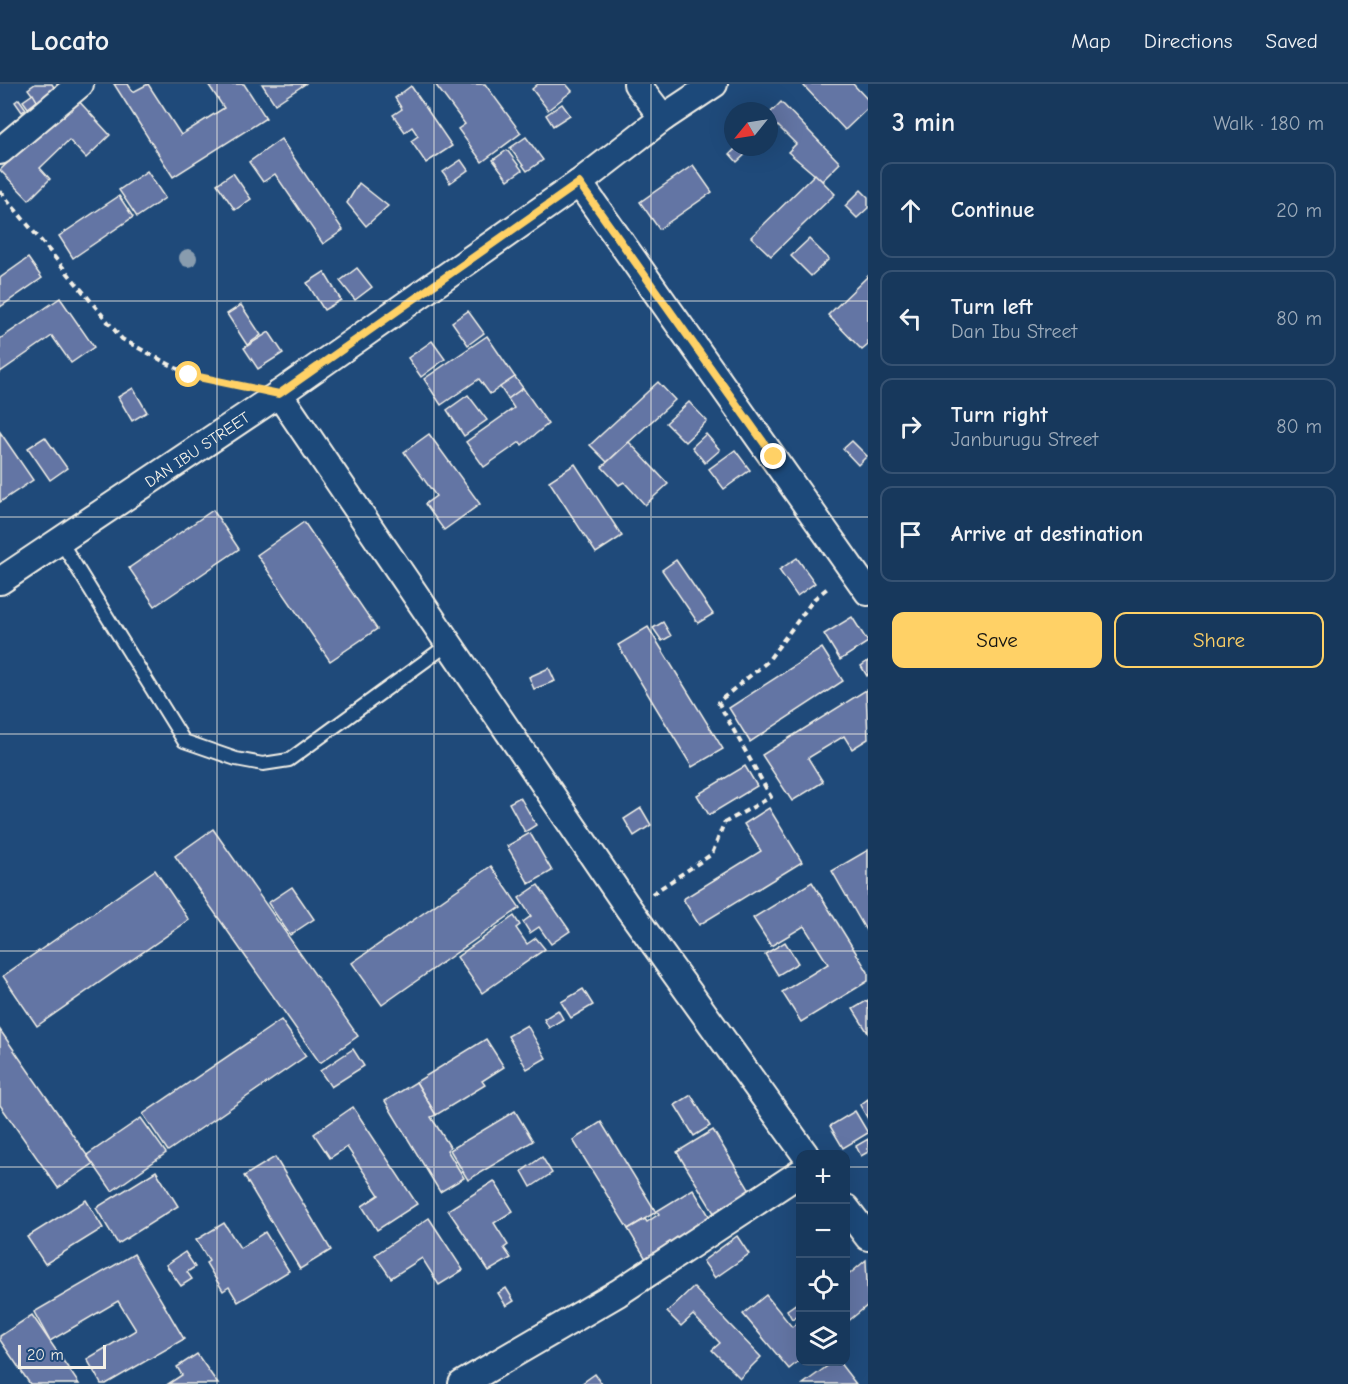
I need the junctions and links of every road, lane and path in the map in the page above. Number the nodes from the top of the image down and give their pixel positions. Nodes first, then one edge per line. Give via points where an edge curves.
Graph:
1 (80, 84) edge
2 (637, 84) edge
3 (714, 84) edge
4 (663, 118) junction
5 (2, 146) edge
6 (579, 183) junction
7 (0, 191) edge
8 (279, 394) junction
9 (61, 542) junction
10 (852, 569) junction
11 (0, 581) edge
12 (868, 592) edge
13 (447, 645) junction
14 (629, 909) junction
15 (801, 1150) edge
16 (796, 1176) edge
17 (850, 1213) edge
18 (868, 1237) edge
19 (462, 1384) edge

1 - 5 street
2 - 4 street
3 - 4 street, DAN IBU STREET
4 - 6 street, DAN IBU STREET
6 - 8 street, DAN IBU STREET
6 - 10 street
7 - 8 path via 122,339 189,375
8 - 9 street, DAN IBU STREET
8 - 13 street
9 - 11 street, DAN IBU STREET
9 - 13 lane via 184,741 236,759 263,764 289,760
10 - 12 street
10 - 14 path via 814,599 767,662 718,702 771,797 724,824 712,854
13 - 14 street
14 - 15 street
16 - 19 street via 618,1293
17 - 18 street

